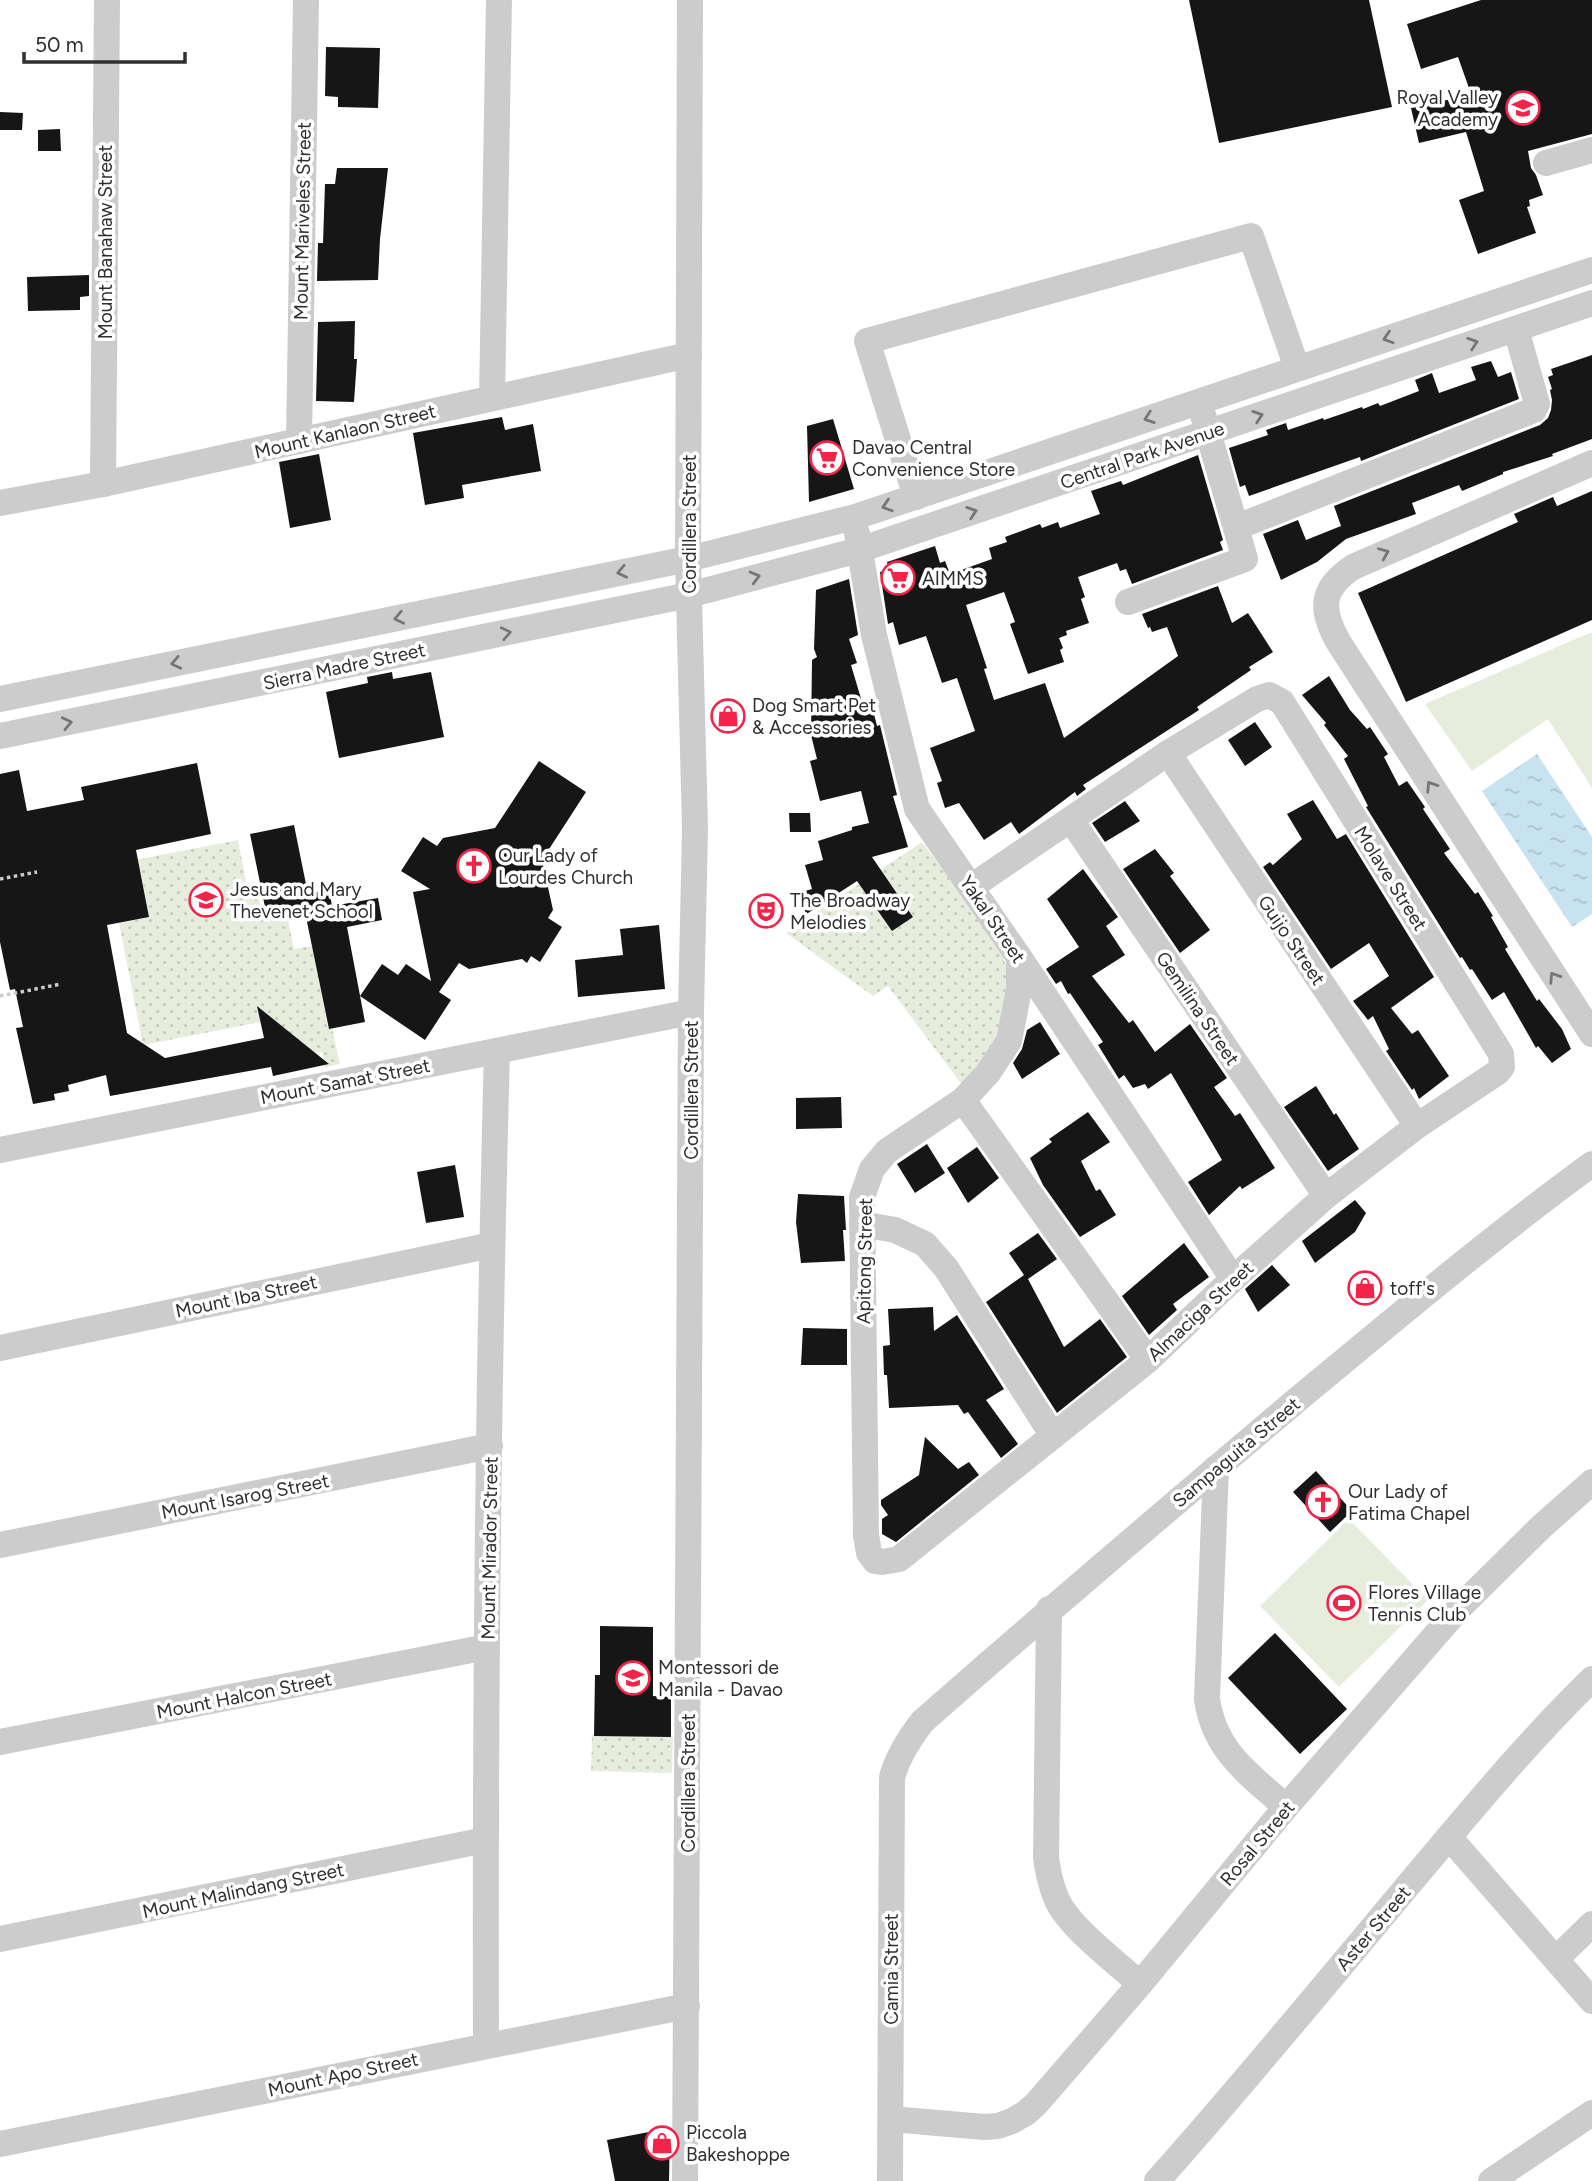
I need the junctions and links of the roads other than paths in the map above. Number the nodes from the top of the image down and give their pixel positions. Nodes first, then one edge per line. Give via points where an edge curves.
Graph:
1 (107, 0) edge
2 (306, 0) edge
3 (499, 0) edge
4 (690, 0) edge
5 (1592, 150) edge
6 (1546, 163) dead end
7 (1592, 270) edge
8 (1592, 303) edge
9 (1516, 329) junction
10 (689, 355) junction
11 (1297, 368) junction
12 (492, 398) junction
13 (1199, 401) junction
14 (1209, 433) junction
15 (299, 441) junction
16 (1592, 463) edge
17 (103, 484) junction
18 (916, 496) junction
19 (0, 503) edge
20 (855, 517) junction
21 (1237, 527) junction
22 (859, 550) junction
23 (688, 559) junction
24 (689, 595) junction
25 (1128, 602) dead end
26 (463, 604) junction
27 (469, 640) junction
28 (0, 699) edge
29 (0, 736) edge
30 (1168, 753) junction
31 (1071, 820) junction
32 (971, 887) junction
33 (1019, 957) junction
34 (691, 1012) junction
35 (1592, 1034) edge
36 (497, 1051) junction
37 (1502, 1067) joint
38 (963, 1100) junction
39 (1417, 1126) junction
40 (0, 1150) edge
41 (1592, 1164) edge
42 (1326, 1196) junction
43 (862, 1224) junction
44 (492, 1245) junction
45 (1233, 1279) junction
46 (0, 1348) edge
47 (1148, 1360) junction
48 (1053, 1436) junction
49 (490, 1446) junction
50 (1216, 1468) junction
51 (1592, 1482) edge
52 (0, 1545) edge
53 (899, 1559) joint
54 (1049, 1609) junction
55 (487, 1647) junction
56 (1592, 1679) edge
57 (0, 1742) edge
58 (897, 1758) joint
59 (1286, 1807) junction
60 (1449, 1837) junction
61 (485, 1840) junction
62 (1592, 1924) edge
63 (0, 1939) edge
64 (1556, 1959) junction
65 (1140, 1984) junction
66 (1592, 2001) edge
67 (687, 2006) junction
68 (486, 2045) junction
69 (1592, 2113) edge
70 (891, 2119) junction
71 (0, 2144) edge
72 (685, 2181) edge
73 (890, 2181) edge
74 (1157, 2181) edge
75 (1491, 2181) edge

1 - 17 street, Mount Banahaw Street
2 - 15 street, Mount Mariveles Street
3 - 12 street
4 - 10 street, Cordillera Street
5 - 6 street
7 -> 11 street, Central Park Avenue
8 - 9 street, Central Park Avenue
14 -> 9 street, Central Park Avenue
9 - 21 street via 1537,404 1530,413
10 - 12 street, Mount Kanlaon Street
10 - 23 street, Cordillera Street
11 - 13 street, Central Park Avenue
11 - 18 street via 1251,236 867,341
12 - 15 street, Mount Kanlaon Street
13 - 14 street
13 -> 18 street, Central Park Avenue
14 - 21 street
22 -> 14 street, Central Park Avenue
15 - 17 street, Mount Kanlaon Street
35 -> 16 street via 1339,643 1325,606 1333,583 1353,567
17 - 19 street, Mount Kanlaon Street
18 -> 20 street, Central Park Avenue
20 - 22 street, Yakal Street
20 - 23 street, Central Park Avenue
21 - 25 street via 1245,559
24 -> 22 street, Central Park Avenue
22 - 32 street, Yakal Street via 874,635 918,809
23 - 24 street, Cordillera Street
23 -> 26 street, Sierra Madre Street
27 -> 24 street, Sierra Madre Street
24 - 34 street, Cordillera Street via 695,828
26 - 27 street
26 -> 28 street, Sierra Madre Street
29 -> 27 street, Sierra Madre Street
30 - 31 street
30 - 37 street, Molave Street via 1257,699 1269,695 1282,702 1501,1054
30 - 39 street, Guijo Street
31 - 32 street
31 - 42 street, Gemilina Street
32 - 33 street, Yakal Street
33 - 38 street, Apitong Street via 1019,989 1009,1041
33 - 45 street, Yakal Street
34 - 36 street, Mount Samat Street
34 - 67 street, Cordillera Street
36 - 40 street, Mount Samat Street
36 - 44 street, Mount Mirador Street
37 - 39 street, Almaciga Street
38 - 43 street, Apitong Street via 887,1151 872,1169 862,1196
38 - 47 street
39 - 42 street, Almaciga Street
41 - 50 street, Sampaguita Street via 1478,1250
42 - 45 street, Almaciga Street
43 - 48 street via 895,1230 925,1244 946,1268
43 - 53 street, Apitong Street via 866,1535 875,1561
44 - 46 street, Mount Iba Street
44 - 49 street, Mount Mirador Street
45 - 47 street, Almaciga Street
47 - 48 street, Almaciga Street
48 - 53 street, Almaciga Street
49 - 52 street, Mount Isarog Street
49 - 55 street, Mount Mirador Street
50 - 54 street, Sampaguita Street
50 - 59 street via 1210,1718 1230,1757
51 - 59 street, Rosal Street via 1460,1607
54 - 58 street, Sampaguita Street via 922,1722
54 - 65 street via 1046,1858 1050,1881 1073,1923
55 - 57 street, Mount Halcon Street
55 - 61 street, Mount Mirador Street
56 - 60 street, Aster Street
58 - 70 street, Camia Street via 891,1801
59 - 65 street, Rosal Street
60 - 64 street
60 - 74 street, Aster Street
61 - 63 street, Mount Malindang Street
61 - 68 street, Mount Mirador Street
62 - 64 street
64 - 66 street
65 - 70 street, Rosal Street via 1036,2104 1012,2121 984,2127
67 - 68 street, Mount Apo Street
67 - 72 street, Cordillera Street
68 - 71 street, Mount Apo Street
69 - 75 street
70 - 73 street, Camia Street

